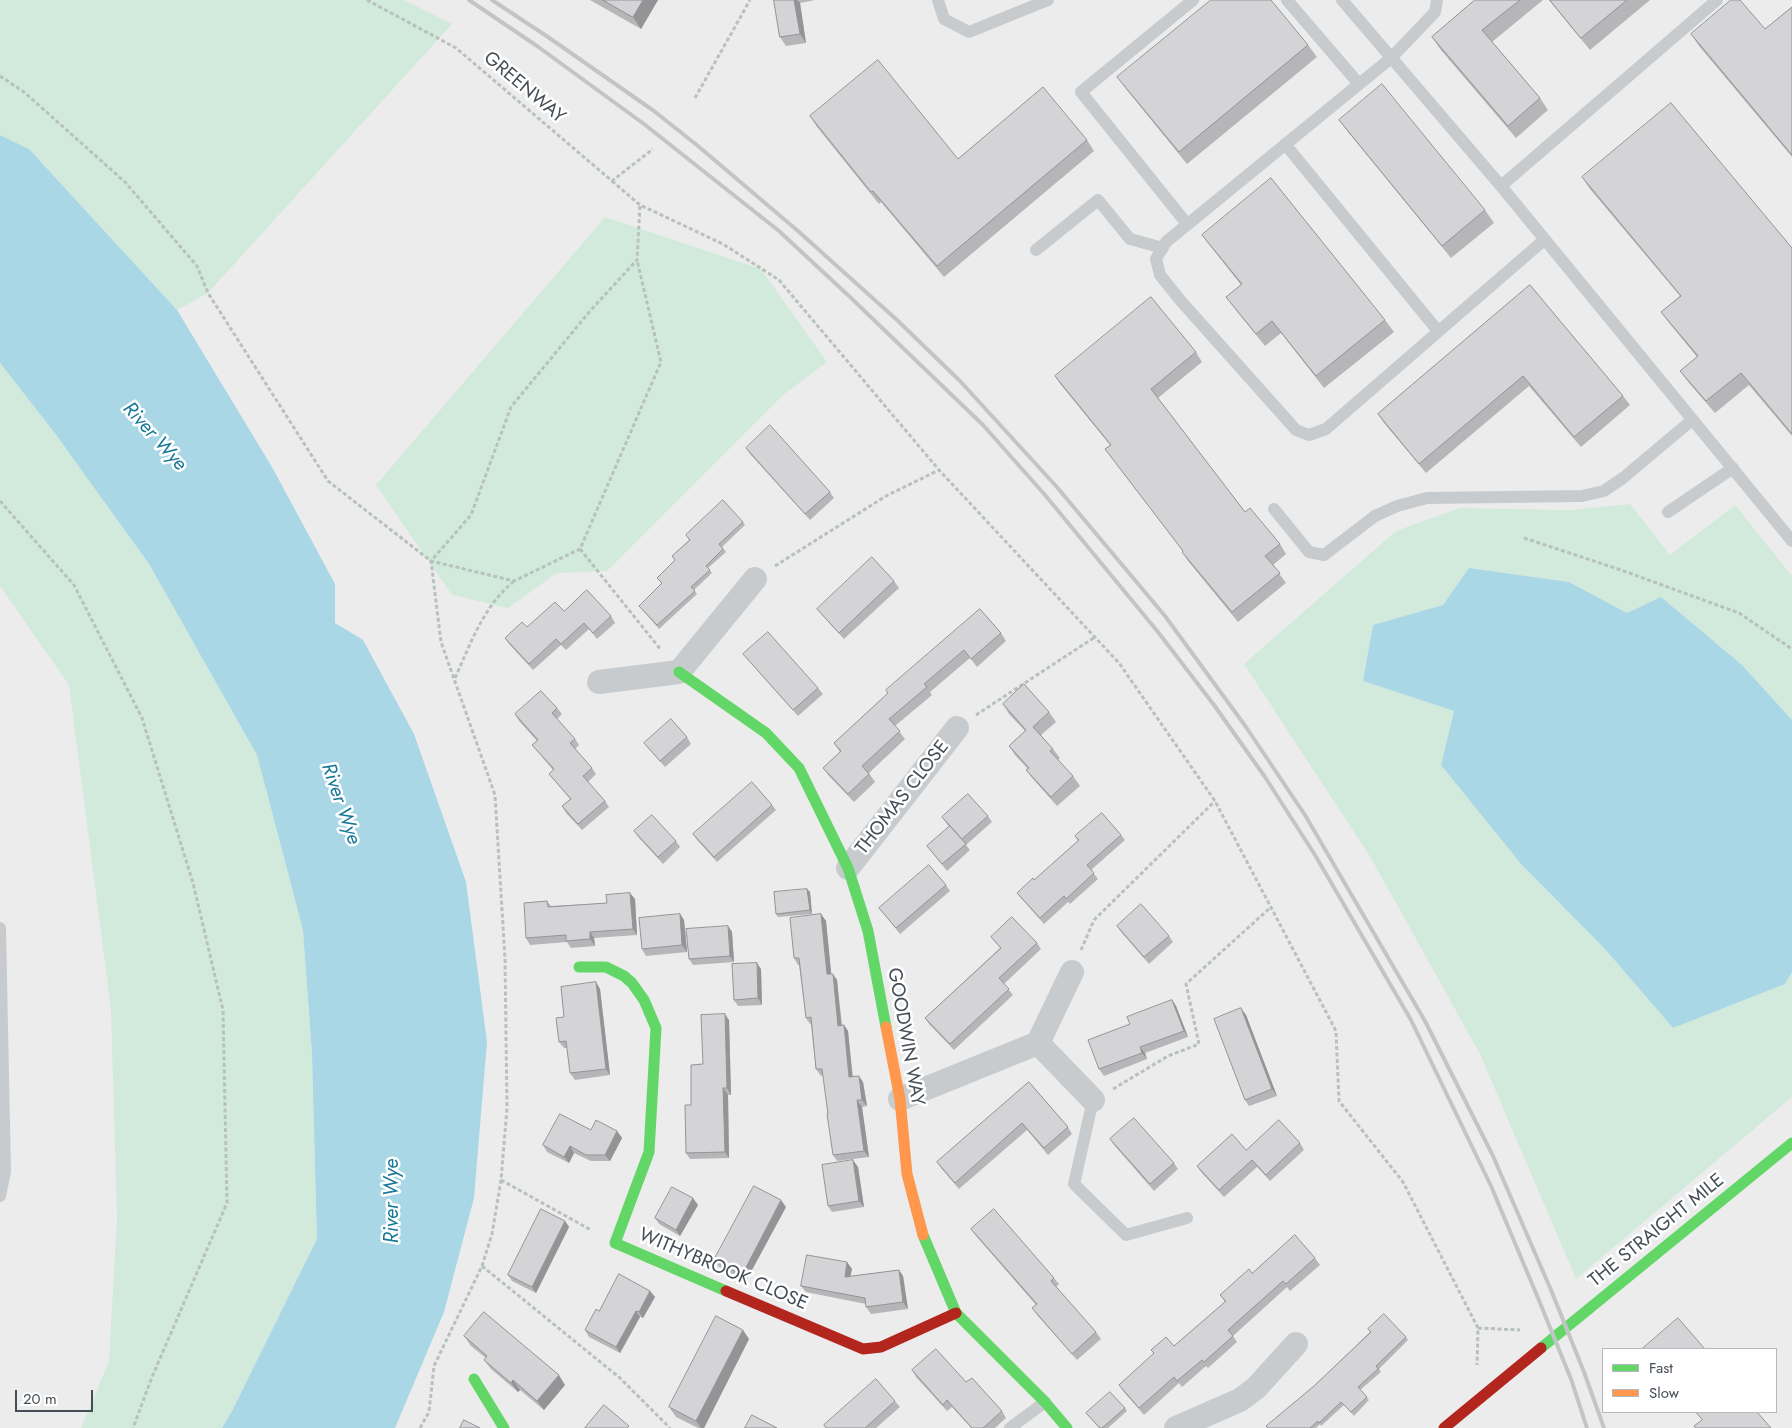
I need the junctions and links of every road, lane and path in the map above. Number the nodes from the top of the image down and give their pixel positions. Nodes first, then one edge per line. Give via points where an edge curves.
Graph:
1 (367, 0) edge
2 (750, 0) edge
3 (938, 0) edge
4 (1048, 0) edge
5 (1193, 0) edge
6 (1287, 0) edge
7 (1342, 0) edge
8 (1437, 0) edge
9 (1717, 0) edge
10 (1391, 58) junction
11 (0, 76) edge
12 (1359, 84) junction
13 (695, 98) dead end
14 (1285, 144) junction
15 (653, 149) dead end
16 (612, 181) junction
17 (1501, 186) junction
18 (640, 205) junction
19 (1187, 224) junction
20 (1544, 240) junction
21 (1162, 248) junction
22 (1036, 250) dead end
23 (637, 260) junction
24 (1438, 331) junction
25 (1692, 420) junction
26 (1733, 468) junction
27 (939, 470) junction
28 (0, 501) edge
29 (1274, 509) dead end
30 (1668, 512) dead end
31 (1524, 538) dead end
32 (1792, 541) edge
33 (580, 549) junction
34 (431, 561) junction
35 (755, 578) joint
36 (514, 581) junction
37 (1095, 637) junction
38 (1792, 649) edge
39 (679, 672) junction
40 (455, 678) junction
41 (600, 682) dead end
42 (957, 728) joint
43 (1215, 801) junction
44 (848, 868) junction
45 (1271, 907) junction
46 (0, 928) edge
47 (579, 967) dead end
48 (1072, 972) joint
49 (1038, 1042) junction
50 (900, 1099) junction
51 (1093, 1100) junction
52 (1792, 1143) edge
53 (501, 1180) junction
54 (0, 1196) edge
55 (1187, 1218) dead end
56 (615, 1243) junction
57 (482, 1266) junction
58 (956, 1313) junction
59 (1296, 1344) dead end
60 (1477, 1368) dead end
61 (474, 1379) dead end
62 (1045, 1402) junction
63 (132, 1428) edge
64 (420, 1428) edge
65 (504, 1428) edge
66 (670, 1428) edge
67 (1010, 1428) edge
68 (1067, 1428) edge
69 (1176, 1428) edge
70 (1444, 1428) edge

1 - 16 path, GREENWAY via 456,48
2 - 13 path
3 - 4 lane via 944,19 970,32
5 - 19 lane via 1081,92
6 - 12 lane
7 - 10 lane
8 - 10 lane via 1434,12
9 - 17 lane
10 - 12 lane
10 - 17 lane
11 - 34 path via 24,92 125,182 197,266 208,293 328,481
12 - 14 lane
14 - 19 lane
14 - 24 lane
15 - 16 path
16 - 18 path, GREENWAY
17 - 20 lane
18 - 23 path
18 - 27 path, GREENWAY via 723,244 779,280
19 - 21 lane
20 - 24 lane
20 - 25 lane
21 - 22 lane via 1130,239 1098,200
21 - 24 lane via 1156,259 1160,275 1296,430 1309,434 1326,429
23 - 33 path via 661,362
23 - 34 path via 511,407 471,515
25 - 26 lane
25 - 29 lane via 1604,490 1582,496 1427,498 1374,516 1324,555 1310,552
26 - 30 lane
26 - 32 lane
27 - 35 path via 886,496
27 - 37 path, GREENWAY
28 - 63 path via 74,585 142,718 193,883 224,1010 227,1203
31 - 38 path via 1739,614
33 - 36 path
33 - 39 path
34 - 36 path
34 - 40 path via 441,642
35 - 39 street
36 - 40 path via 500,593 481,619
37 - 42 path
37 - 43 path, GREENWAY via 1119,663
39 - 41 street
39 - 44 street, GOODWIN WAY via 766,733 799,768
40 - 53 path via 494,795 506,959 508,1108
42 - 44 street, THOMAS CLOSE
43 - 45 path, GREENWAY
43 - 48 path via 1094,920
44 - 50 street, GOODWIN WAY via 868,931
45 - 51 path via 1186,984 1199,1044 1168,1056
45 - 60 path, GREENWAY via 1336,1031 1339,1101 1403,1182 1478,1328
46 - 54 lane via 6,1172
47 - 56 street, WITHYBROOK CLOSE via 607,967 619,972 639,991 651,1011 656,1028 649,1152
48 - 49 street
49 - 50 street
49 - 51 street
50 - 58 street, GOODWIN WAY via 906,1174 923,1236
51 - 55 lane via 1074,1184 1126,1235
52 - 70 street, THE STRAIGHT MILE
53 - 56 path
53 - 57 path via 492,1234
56 - 58 street, WITHYBROOK CLOSE via 863,1349 881,1347
57 - 64 path via 434,1366 429,1412
57 - 66 path via 620,1378
58 - 62 street, GOODWIN WAY
59 - 69 street via 1256,1388 1240,1400
61 - 65 street
62 - 67 lane
62 - 68 street, GOODWIN WAY

